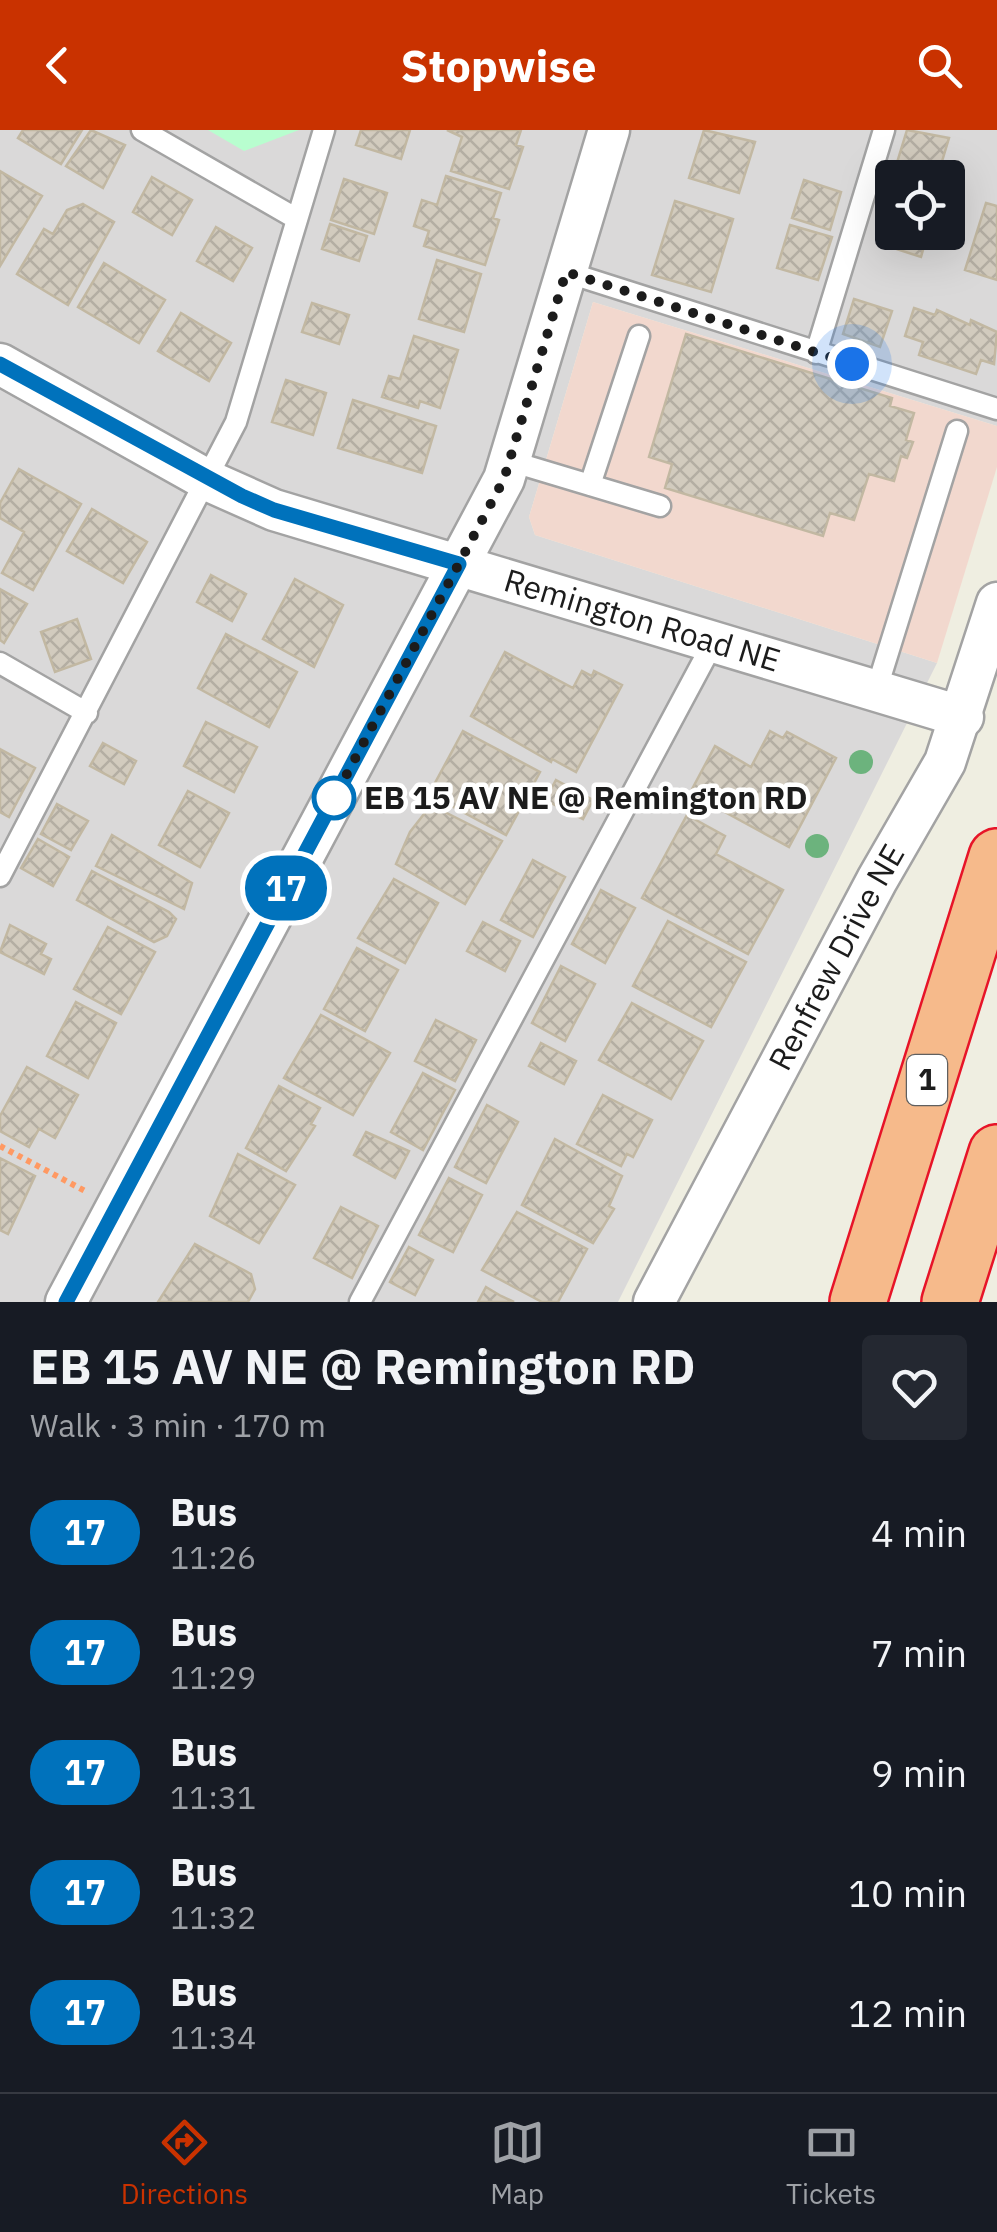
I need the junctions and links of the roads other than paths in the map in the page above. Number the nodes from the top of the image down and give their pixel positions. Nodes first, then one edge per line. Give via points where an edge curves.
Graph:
1 (142, 130) edge
2 (324, 130) edge
3 (609, 130) edge
4 (884, 130) edge
5 (297, 219) junction
6 (566, 272) junction
7 (639, 336) dead end
8 (816, 354) junction
9 (0, 364) edge
10 (997, 409) edge
11 (957, 431) dead end
12 (510, 461) junction
13 (209, 481) junction
14 (590, 485) junction
15 (660, 506) dead end
16 (459, 564) junction
17 (997, 603) edge
18 (714, 641) junction
19 (0, 663) edge
20 (876, 690) junction
21 (87, 713) junction
22 (962, 717) junction
23 (997, 857) edge
24 (0, 876) edge
25 (997, 1154) edge
26 (66, 1302) edge
27 (360, 1302) edge
28 (654, 1302) edge
29 (858, 1302) edge
30 (950, 1302) edge

1 - 5 lane
2 - 5 lane
3 - 6 street
4 - 8 lane
5 - 13 lane via 236,422
6 - 8 lane
6 - 12 street
7 - 14 lane
8 - 10 lane
9 - 13 street, Remington Road NE
11 - 20 lane
12 - 14 lane
12 - 16 street
13 - 16 street, Remington Road NE via 274,510
13 - 21 lane
14 - 15 lane
16 - 18 street, Remington Road NE
16 - 26 street
17 - 22 street, Renfrew Drive NE
18 - 20 street, Remington Road NE
18 - 27 lane
19 - 21 lane
20 - 22 street, Remington Road NE
21 - 24 lane
22 - 28 street, Renfrew Drive NE via 945,762
23 - 29 highway, 1
25 - 30 highway

